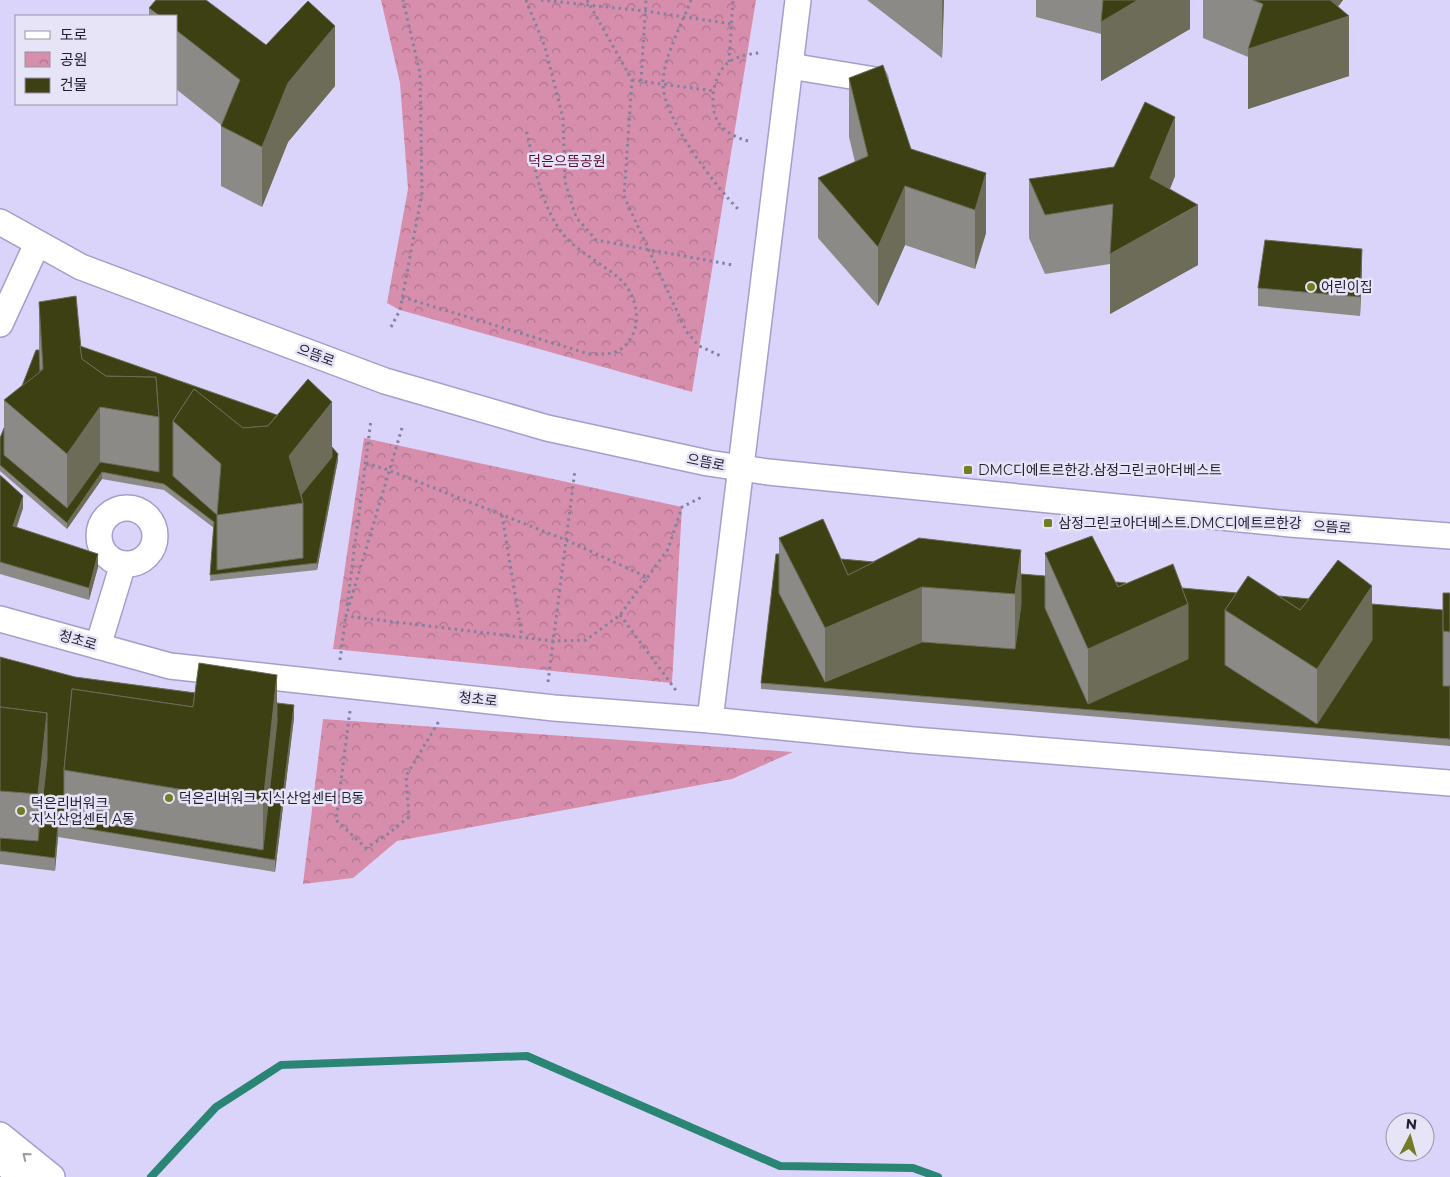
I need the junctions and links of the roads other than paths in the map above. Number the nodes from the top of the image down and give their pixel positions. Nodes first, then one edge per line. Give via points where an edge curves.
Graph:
1 (798, 0) edge
2 (790, 66) junction
3 (875, 80) edge
4 (0, 222) edge
5 (38, 244) junction
6 (0, 324) edge
7 (741, 469) junction
8 (1450, 536) edge
9 (123, 564) dead end
10 (0, 619) edge
11 (98, 646) junction
12 (710, 720) junction
13 (1450, 783) edge
14 (0, 1134) edge
15 (0, 1158) edge
16 (24, 1177) edge
17 (52, 1177) edge

1 - 2 street
2 - 3 street
2 - 7 street
4 - 5 street, 으뜸로
5 - 6 street
5 - 7 street, 으뜸로 via 81,268 385,380 547,428
7 - 8 street, 으뜸로 via 1290,524
7 - 12 street
9 - 11 street
10 - 11 street, 청초로
11 - 12 street, 청초로 via 170,666 554,708
12 - 13 street, 청초로 via 912,740
17 -> 14 street
15 - 16 highway

